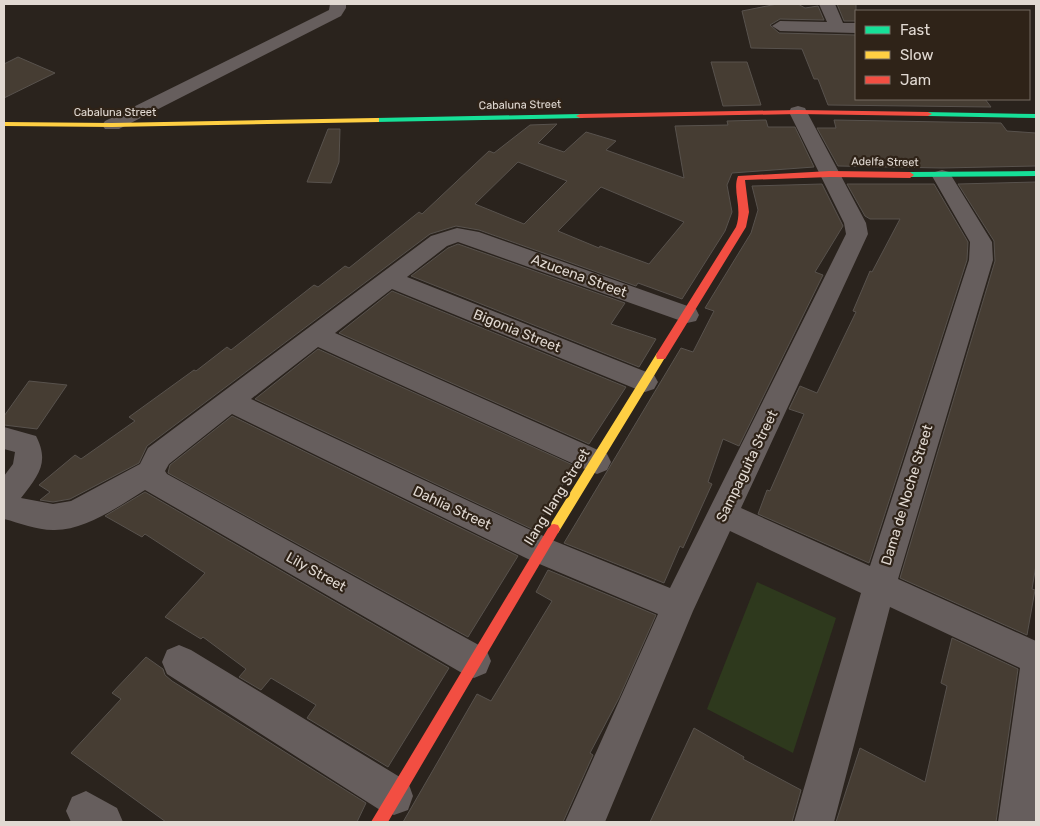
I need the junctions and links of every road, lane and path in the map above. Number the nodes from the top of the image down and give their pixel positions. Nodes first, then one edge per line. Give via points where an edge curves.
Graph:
1 (338, 4) edge
2 (827, 4) edge
3 (780, 26) dead end
4 (837, 28) junction
5 (855, 28) edge
6 (798, 112) junction
7 (1036, 116) edge
8 (4, 124) edge
9 (112, 125) junction
10 (830, 174) junction
11 (1036, 174) edge
12 (942, 176) junction
13 (739, 184) joint
14 (389, 279) junction
15 (687, 316) junction
16 (316, 335) junction
17 (645, 382) junction
18 (229, 401) junction
19 (4, 438) edge
20 (597, 462) junction
21 (154, 477) junction
22 (4, 497) edge
23 (4, 506) edge
24 (723, 514) junction
25 (541, 550) junction
26 (878, 587) junction
27 (678, 607) junction
28 (1036, 658) edge
29 (474, 661) junction
30 (179, 662) dead end
31 (1036, 671) edge
32 (386, 809) edge
33 (585, 822) edge
34 (814, 822) edge
35 (1018, 822) edge

1 - 9 street via 334,14
2 - 4 street
3 - 4 street
4 - 5 street
6 - 7 main road, Cabaluna Street
6 - 9 main road, Cabaluna Street
6 - 10 street, Sampaguita Street
8 - 9 main road, Cabaluna Street
10 - 12 main road, Adelfa Street
10 - 13 main road, Adelfa Street via 745,176
10 - 24 street, Sampaguita Street via 855,223 857,234
11 - 12 main road, Adelfa Street
12 - 26 street, Dama de Noche Street via 978,237 982,251
13 - 15 main road, Ilang Ilang Street via 745,207 744,219
14 - 15 street, Azucena Street via 439,241 457,235 471,237
14 - 16 street
14 - 17 street, Bigonia Street
15 - 17 main road, Ilang Ilang Street
16 - 18 street
16 - 20 street
17 - 20 main road, Ilang Ilang Street
18 - 21 street via 158,456
18 - 25 street, Dahlia Street
19 - 22 street via 26,444 30,451 29,462
20 - 25 main road, Ilang Ilang Street
21 - 23 street via 61,517
21 - 29 street, Lily Street
24 - 26 street
24 - 27 street, Sampaguita Street
25 - 27 street, Dahlia Street
25 - 29 main road, Ilang Ilang Street
26 - 28 street
26 - 34 street, Dama de Noche Street
27 - 33 street, Sampaguita Street
29 - 32 main road, Ilang Ilang Street
30 - 32 street
31 - 35 street

